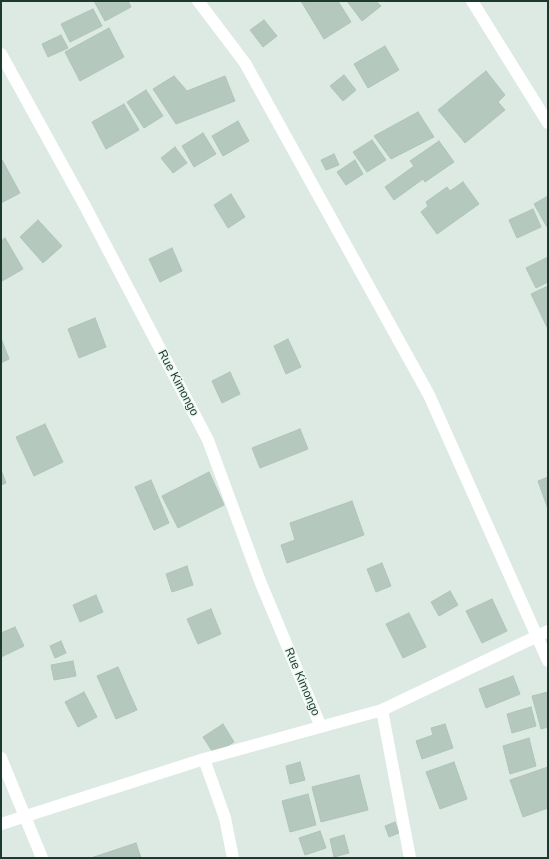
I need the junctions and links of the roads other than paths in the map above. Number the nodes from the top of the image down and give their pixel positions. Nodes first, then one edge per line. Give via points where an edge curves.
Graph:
1 (198, 1) edge
2 (472, 1) edge
3 (1, 54) edge
4 (548, 123) edge
5 (543, 634) edge
6 (548, 661) edge
7 (382, 710) junction
8 (321, 727) junction
9 (1, 758) edge
10 (204, 759) junction
11 (24, 817) junction
12 (1, 824) edge
13 (42, 858) edge
14 (234, 858) edge
15 (410, 858) edge

1 - 5 street via 245,63 429,394
2 - 4 street
3 - 8 street, Rue Kimongo via 85,206 208,440 260,581
5 - 6 street
5 - 7 street
7 - 8 street
7 - 15 street
8 - 10 street
9 - 11 street
10 - 11 street
10 - 14 street via 225,818
11 - 12 street
11 - 13 street

